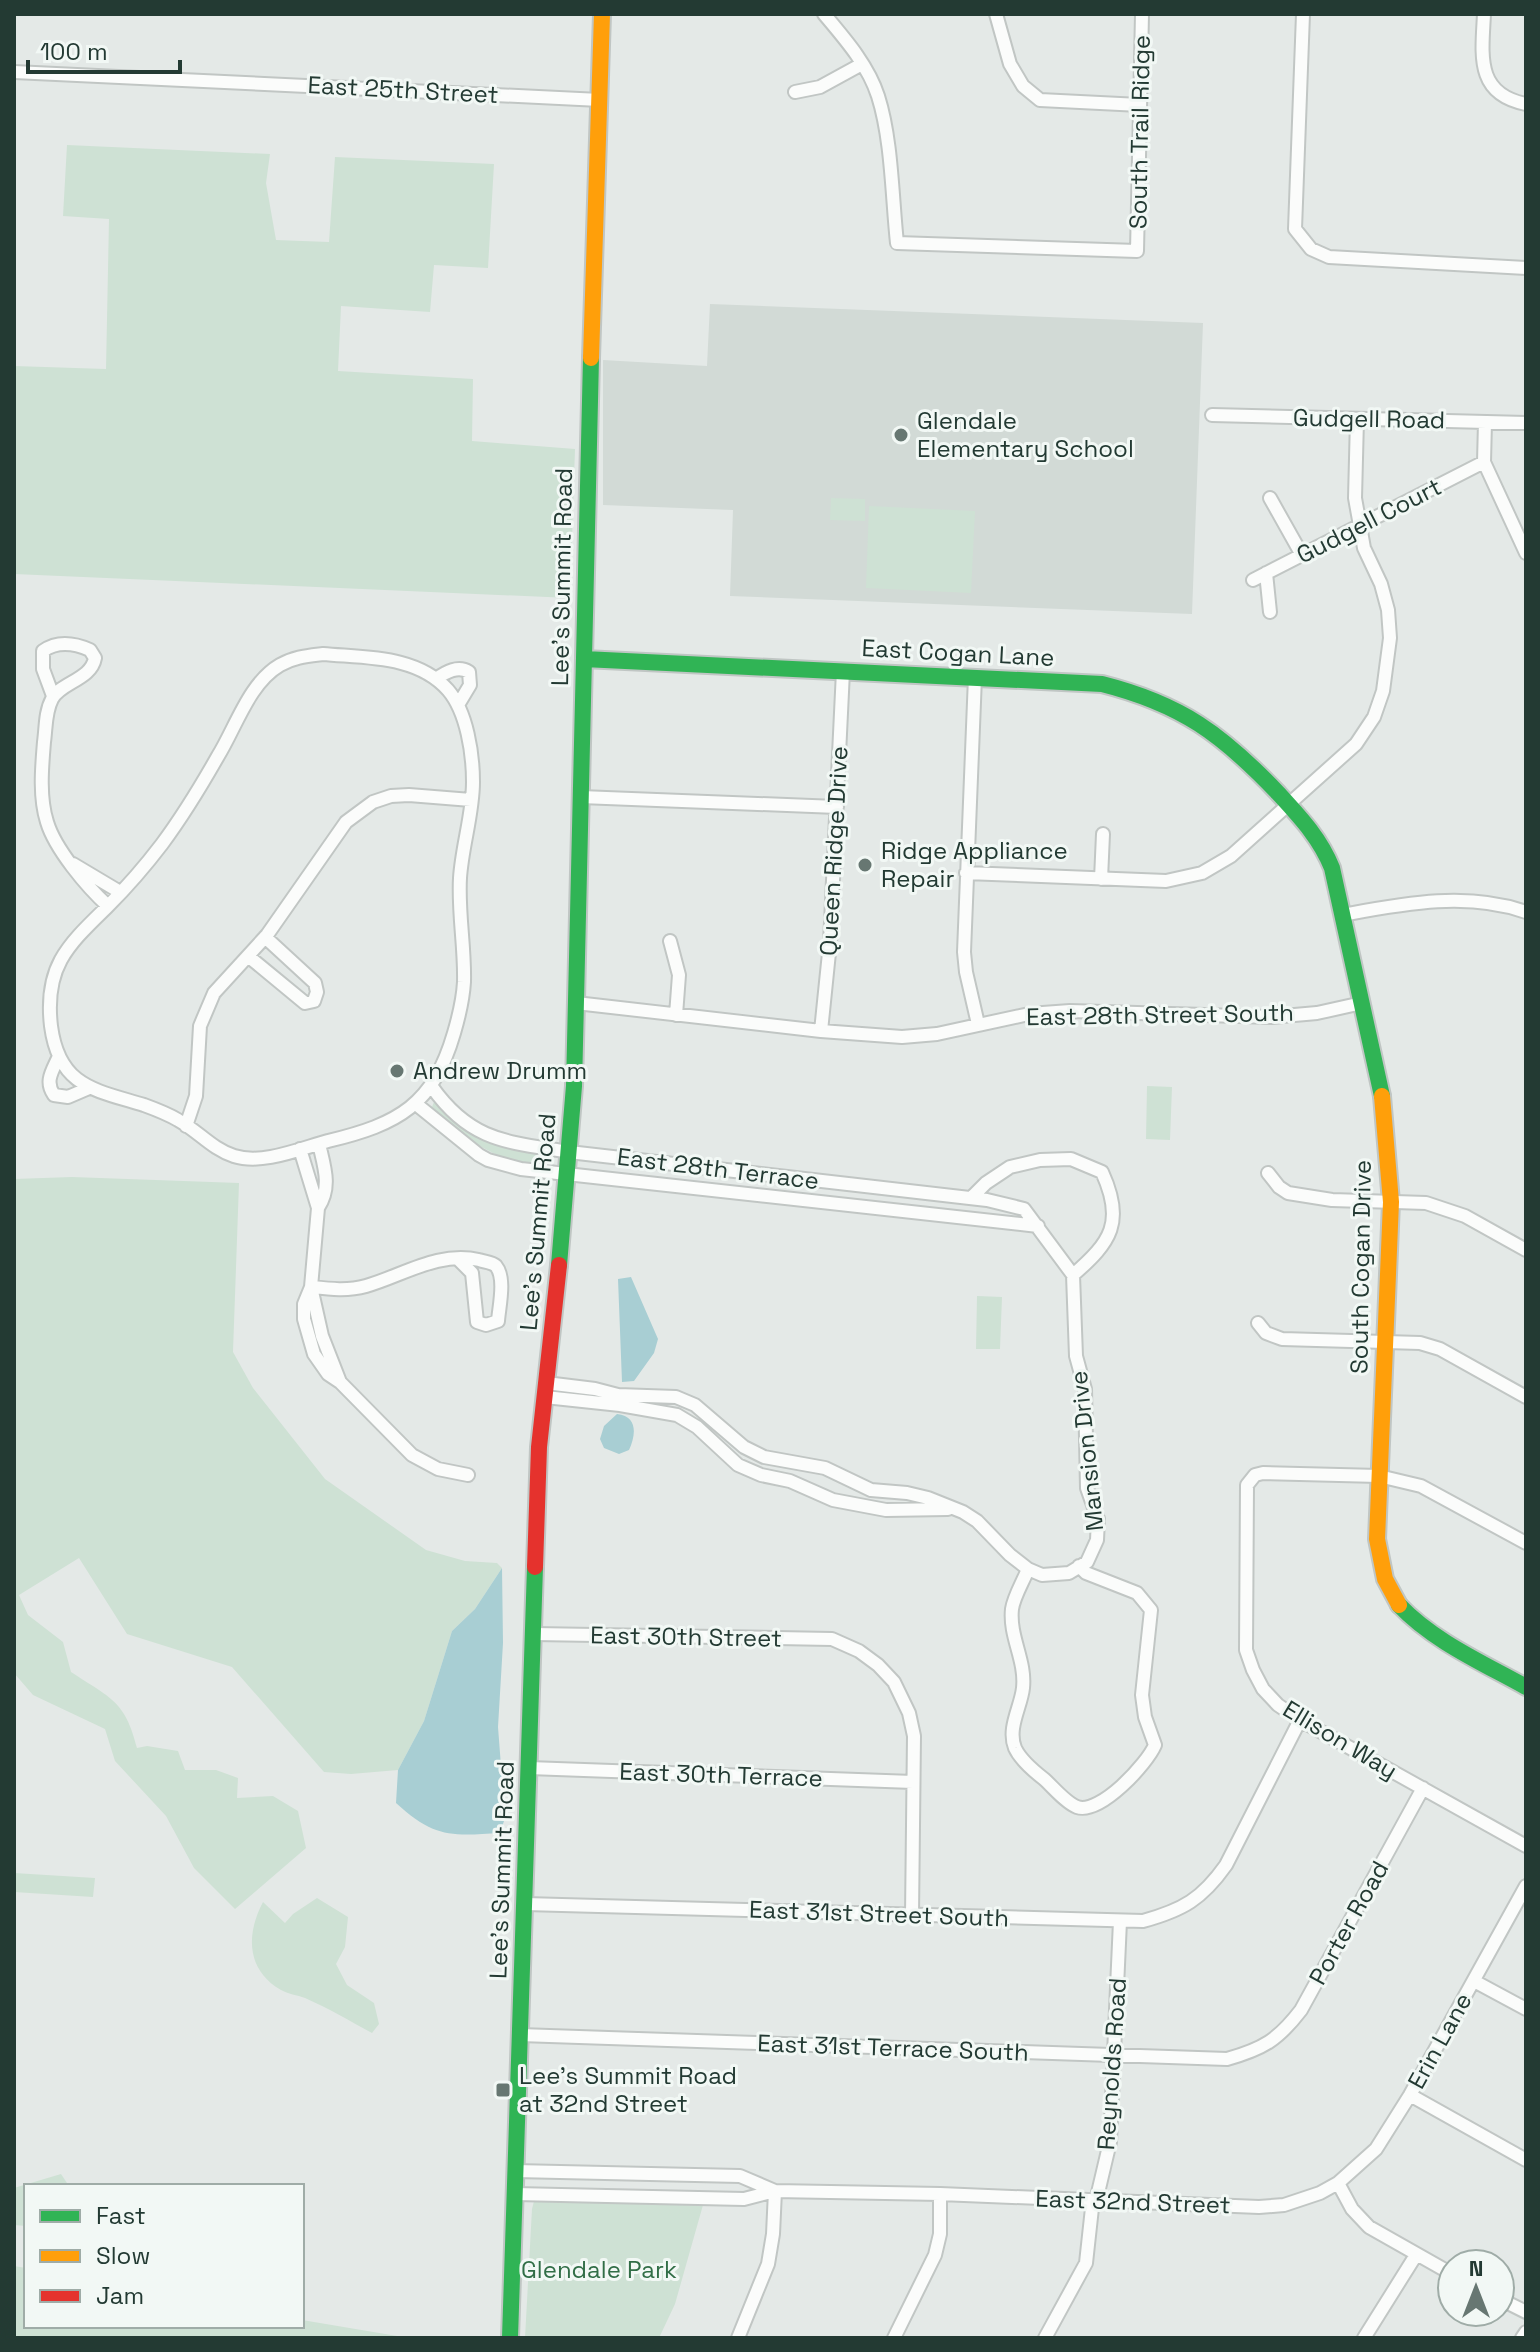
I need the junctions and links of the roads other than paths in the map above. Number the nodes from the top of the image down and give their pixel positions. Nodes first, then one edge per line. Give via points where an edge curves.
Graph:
1 (602, 14) edge
2 (824, 14) edge
3 (996, 14) edge
4 (1142, 14) edge
5 (1303, 14) edge
6 (1484, 14) edge
7 (862, 64) junction
8 (14, 72) edge
9 (795, 92) dead end
10 (600, 100) junction
11 (1526, 104) edge
12 (1140, 105) junction
13 (1526, 268) edge
14 (1212, 415) dead end
15 (1357, 419) junction
16 (1485, 422) junction
17 (1526, 423) edge
18 (1484, 462) junction
19 (1270, 498) dead end
20 (1359, 526) junction
21 (1526, 553) edge
22 (1302, 555) junction
23 (1266, 573) junction
24 (1253, 580) dead end
25 (1270, 612) dead end
26 (584, 659) junction
27 (843, 671) junction
28 (975, 677) junction
29 (436, 679) junction
30 (53, 696) junction
31 (458, 705) junction
32 (581, 797) junction
33 (471, 800) junction
34 (1288, 805) junction
35 (837, 807) junction
36 (1103, 834) dead end
37 (73, 864) junction
38 (966, 873) junction
39 (1101, 879) junction
40 (120, 892) junction
41 (108, 906) junction
42 (1526, 912) edge
43 (1342, 915) junction
44 (265, 937) junction
45 (670, 941) dead end
46 (248, 956) junction
47 (576, 1003) junction
48 (1362, 1003) junction
49 (676, 1015) junction
50 (978, 1024) junction
51 (821, 1031) junction
52 (59, 1056) junction
53 (432, 1087) junction
54 (89, 1088) junction
55 (416, 1104) junction
56 (186, 1126) junction
57 (319, 1144) junction
58 (300, 1149) junction
59 (569, 1152) junction
60 (568, 1173) junction
61 (1268, 1173) dead end
62 (971, 1198) junction
63 (1391, 1202) junction
64 (318, 1208) junction
65 (1038, 1226) junction
66 (1526, 1250) edge
67 (458, 1259) junction
68 (1073, 1275) junction
69 (311, 1287) junction
70 (1258, 1323) dead end
71 (1384, 1341) junction
72 (546, 1390) junction
73 (1526, 1397) edge
74 (468, 1475) dead end
75 (1379, 1476) junction
76 (963, 1512) junction
77 (1526, 1543) edge
78 (1079, 1566) junction
79 (1028, 1569) junction
80 (534, 1634) junction
81 (1526, 1687) edge
82 (1300, 1720) junction
83 (529, 1768) junction
84 (913, 1782) junction
85 (1423, 1788) junction
86 (1526, 1846) edge
87 (1526, 1886) edge
88 (525, 1904) junction
89 (912, 1915) junction
90 (1120, 1921) junction
91 (1474, 1981) junction
92 (1526, 2009) edge
93 (520, 2035) junction
94 (1263, 2046) joint
95 (1116, 2056) junction
96 (1410, 2095) junction
97 (1526, 2160) edge
98 (515, 2171) junction
99 (1338, 2183) junction
100 (775, 2191) junction
101 (515, 2194) junction
102 (940, 2194) junction
103 (1094, 2201) junction
104 (1416, 2255) junction
105 (1436, 2266) edge
106 (1526, 2332) edge
107 (510, 2338) edge
108 (738, 2338) edge
109 (894, 2338) edge
110 (1045, 2338) edge
111 (1364, 2338) edge
112 (1522, 2338) edge

1 - 10 main road, Lee's Summit Road
2 - 7 street
3 - 12 street via 1010,64 1023,86 1040,100
4 - 12 street, South Trail Ridge
5 - 13 street via 1295,229 1311,249 1329,257
6 - 11 street via 1485,74 1507,99
7 - 9 street via 820,87
7 - 12 street, South Trail Ridge via 880,108 897,243 1137,251
8 - 10 street, East 25th Street
10 - 26 main road, Lee's Summit Road
14 - 15 street, Gudgell Road
15 - 16 street, Gudgell Road
15 - 20 street
16 - 17 street, Gudgell Road
16 - 18 street
18 - 20 street, Gudgell Court
18 - 21 street
19 - 22 street
20 - 22 street, Gudgell Court
20 - 34 street via 1388,610 1383,691 1356,744
22 - 23 street, Gudgell Court
23 - 24 street, Gudgell Court
23 - 25 street
26 - 27 main road, East Cogan Lane
26 - 32 main road, Lee's Summit Road
27 - 28 main road, East Cogan Lane
27 - 35 street, Queen Ridge Drive
28 - 34 main road, East Cogan Lane via 1102,684 1160,699 1219,735
28 - 38 street
29 - 31 street
29 - 31 street via 456,669 469,672 470,685
29 - 40 street via 407,664 336,655 299,656 278,666 254,693 163,843
30 - 30 street via 93,667 90,650 52,644 43,651
30 - 37 street via 41,769 46,820
31 - 33 street via 467,731
32 - 35 street
32 - 47 main road, Lee's Summit Road
33 - 44 street via 409,795 373,802 346,822
33 - 53 street via 458,911 464,982 449,1051
34 - 39 street via 1231,856 1202,873 1166,881
34 - 43 main road, South Cogan Drive via 1324,848
35 - 51 street, Queen Ridge Drive
36 - 39 street
37 - 40 street
37 - 41 street
38 - 39 street
38 - 50 street via 964,952
40 - 41 street
41 - 52 street via 59,961 50,989
42 - 43 street via 1468,901 1407,903
43 - 48 main road, South Cogan Drive
44 - 46 street
44 - 46 street via 315,983 314,1001 305,1003
45 - 49 street via 679,975
46 - 56 street via 214,993 200,1026 196,1096
47 - 49 street, East 28th Street South
47 - 59 main road, Lee's Summit Road
48 - 50 street, East 28th Street South via 1272,1017 1070,1011
48 - 63 main road, South Cogan Drive via 1384,1106
49 - 51 street, East 28th Street South
50 - 51 street, East 28th Street South via 902,1037
52 - 54 street via 63,1067
52 - 54 street via 49,1079 54,1095 68,1097
53 - 55 street
53 - 59 street, East 28th Terrace via 468,1126 490,1136
54 - 56 street
55 - 57 street via 384,1124
55 - 60 street, East 28th Terrace via 488,1160
56 - 58 street via 234,1156 256,1160
57 - 58 street
57 - 64 street via 327,1178
58 - 64 street
59 - 60 main road, Lee's Summit Road
59 - 62 street, East 28th Terrace
60 - 65 street, East 28th Terrace
60 - 72 main road, Lee's Summit Road
61 - 63 street via 1288,1193
62 - 65 street, East 28th Terrace via 1024,1209
62 - 68 street via 1010,1167 1040,1160 1071,1159 1102,1172 1113,1195 1114,1224 1106,1242
63 - 66 street via 1426,1203 1465,1216
63 - 71 main road, South Cogan Drive
64 - 69 street
65 - 68 street, East 28th Terrace
67 - 67 street via 498,1269 498,1321 477,1322 472,1273
67 - 69 street via 421,1264 353,1289
68 - 78 street, Mansion Drive via 1076,1356 1085,1389 1087,1488 1098,1519 1097,1540 1087,1562
69 - 74 street via 304,1304 306,1334 322,1366 412,1455 438,1469
70 - 71 street via 1282,1339
71 - 73 street via 1440,1349
71 - 75 main road, South Cogan Drive
72 - 76 street via 677,1415 738,1465 833,1500 886,1510
72 - 76 street via 676,1397 695,1405 744,1447 764,1457 825,1468 871,1490 907,1493
72 - 80 main road, Lee's Summit Road via 539,1447
75 - 77 street via 1421,1486
75 - 81 main road, South Cogan Drive via 1377,1539 1390,1591 1415,1624
75 - 82 street, Ellison Way via 1263,1473 1247,1485 1246,1650 1263,1689
76 - 79 street
78 - 79 street, Mansion Drive via 1069,1573 1042,1575
78 - 79 street via 1137,1593 1151,1610 1142,1695 1155,1745 1106,1800 1089,1807 1077,1807 1015,1748 1013,1725 1023,1688 1012,1607
80 - 83 main road, Lee's Summit Road
80 - 84 street, East 30th Street via 837,1641 878,1665 903,1697 914,1736
82 - 85 street, Ellison Way
82 - 90 street, East 31st Street South via 1218,1876 1191,1903 1171,1913
83 - 84 street, East 30th Terrace
83 - 88 main road, Lee's Summit Road
84 - 89 street
85 - 86 street, Ellison Way
85 - 94 street, Porter Road via 1301,2010 1282,2034
87 - 91 street, Erin Lane
88 - 89 street, East 31st Street South
88 - 93 main road, Lee's Summit Road
89 - 90 street, East 31st Street South
90 - 95 street, Reynolds Road
91 - 92 street
91 - 96 street, Erin Lane
93 - 95 street, East 31st Terrace South
93 - 98 main road, Lee's Summit Road
94 - 95 street, East 31st Terrace South via 1227,2059
95 - 103 street, Reynolds Road via 1110,2142
96 - 97 street
96 - 99 street, Erin Lane via 1376,2149
98 - 100 street, East 32nd Street via 740,2176
98 - 101 main road, Lee's Summit Road
99 - 103 street, East 32nd Street via 1302,2200 1273,2206
99 - 104 street via 1360,2220
100 - 101 street, East 32nd Street via 744,2199
100 - 102 street, East 32nd Street
100 - 108 street via 768,2264
101 - 107 main road, Lee's Summit Road
102 - 103 street, East 32nd Street
102 - 109 street via 935,2255
103 - 110 street, Reynolds Road via 1086,2263
104 - 105 street
104 - 111 street
106 - 112 street

